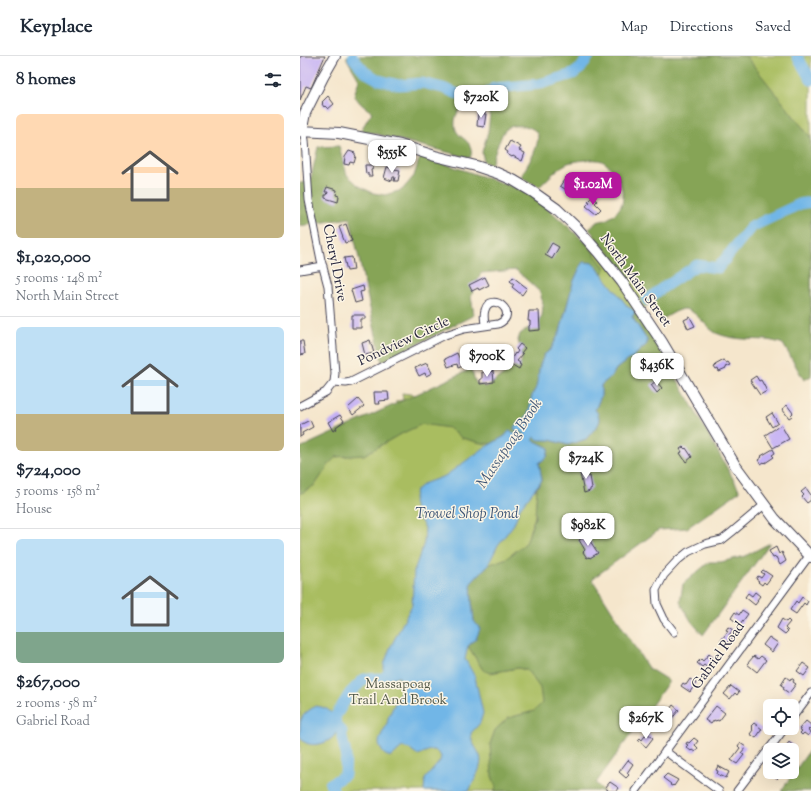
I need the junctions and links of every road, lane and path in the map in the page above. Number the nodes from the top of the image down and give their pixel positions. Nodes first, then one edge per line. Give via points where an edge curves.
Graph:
1 (335, 56) edge
2 (302, 113) edge
3 (302, 131) edge
4 (323, 266) junction
5 (300, 270) edge
6 (485, 326) dead end
7 (669, 354) junction
8 (636, 368) dead end
9 (334, 382) junction
10 (300, 406) edge
11 (764, 506) junction
12 (810, 556) edge
13 (674, 632) dead end
14 (811, 693) edge
15 (799, 709) edge
16 (780, 735) edge
17 (665, 751) junction
18 (636, 791) edge
19 (719, 791) edge
20 (737, 791) edge

1 - 2 main road
2 - 3 main road
3 - 4 street, Cheryl Drive via 306,140 309,200
3 - 7 main road, North Main Street via 339,133 400,145 497,173 533,192 557,209 598,252 622,282
4 - 5 street
4 - 9 street, Cheryl Drive via 328,286
6 - 9 street, Pondview Circle via 445,335 351,382
7 - 8 lane via 643,368
7 - 11 main road, North Main Street via 735,465
9 - 10 street via 326,392
11 - 12 main road, North Main Street
11 - 13 street via 722,540 688,552 664,575 656,590 657,604
12 - 17 street, Gabriel Road
14 - 15 street
16 - 20 street
17 - 18 street, Gabriel Road
17 - 19 street

